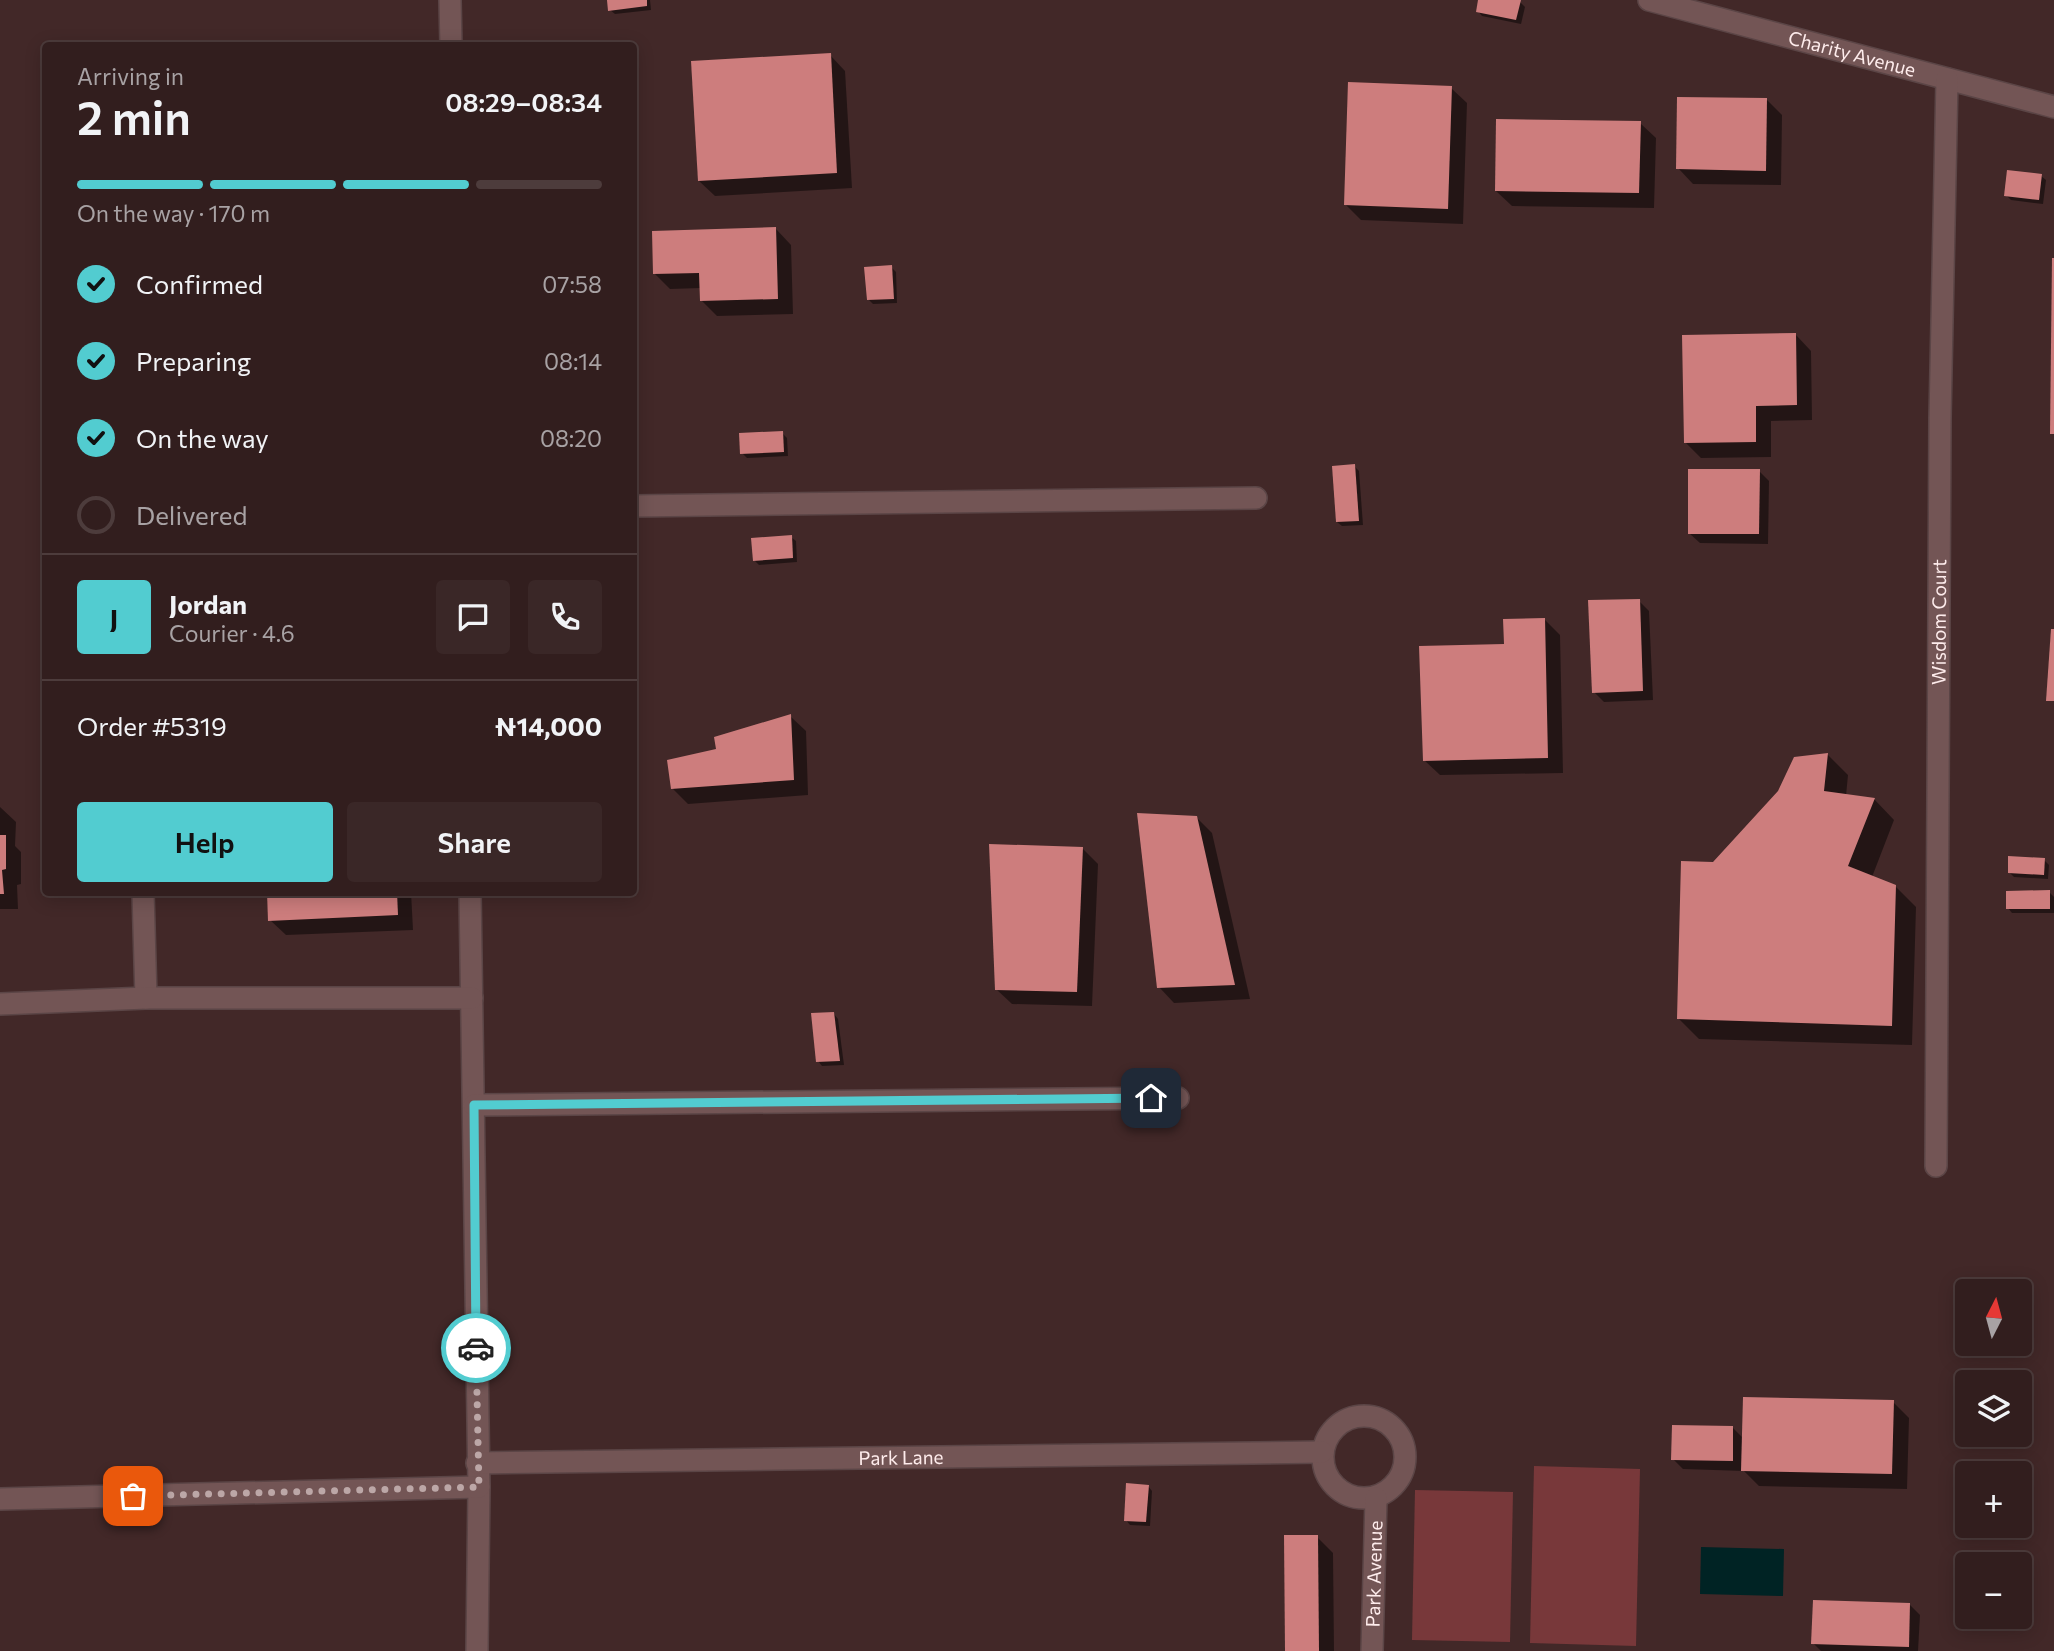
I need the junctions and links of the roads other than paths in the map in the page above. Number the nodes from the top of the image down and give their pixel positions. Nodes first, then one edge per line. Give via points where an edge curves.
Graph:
1 (450, 0) edge
2 (1649, 0) edge
3 (451, 42) edge
4 (1947, 79) junction
5 (2054, 107) edge
6 (1256, 498) dead end
7 (637, 506) edge
8 (143, 896) edge
9 (470, 896) edge
10 (146, 998) junction
11 (472, 998) junction
12 (0, 1004) edge
13 (1178, 1098) dead end
14 (474, 1105) junction
15 (1936, 1166) dead end
16 (1322, 1452) junction
17 (477, 1463) junction
18 (479, 1487) junction
19 (1376, 1498) junction
20 (0, 1500) edge
21 (477, 1651) edge
22 (1372, 1651) edge

1 - 3 street
2 - 4 street, Charity Avenue
4 - 5 street, Charity Avenue
4 - 15 street, Wisdom Court via 1940,418
6 - 7 street
8 - 10 street
9 - 11 street
10 - 11 street
10 - 12 street
11 - 14 street
13 - 14 street
14 - 17 street
16 - 17 street, Park Lane
16 - 19 street via 1328,1479 1348,1496
16 - 19 street via 1329,1434 1345,1421 1364,1416 1384,1420 1399,1434 1406,1452 1404,1472 1393,1488
17 - 18 street
18 - 20 street
18 - 21 street
19 - 22 street, Park Avenue

